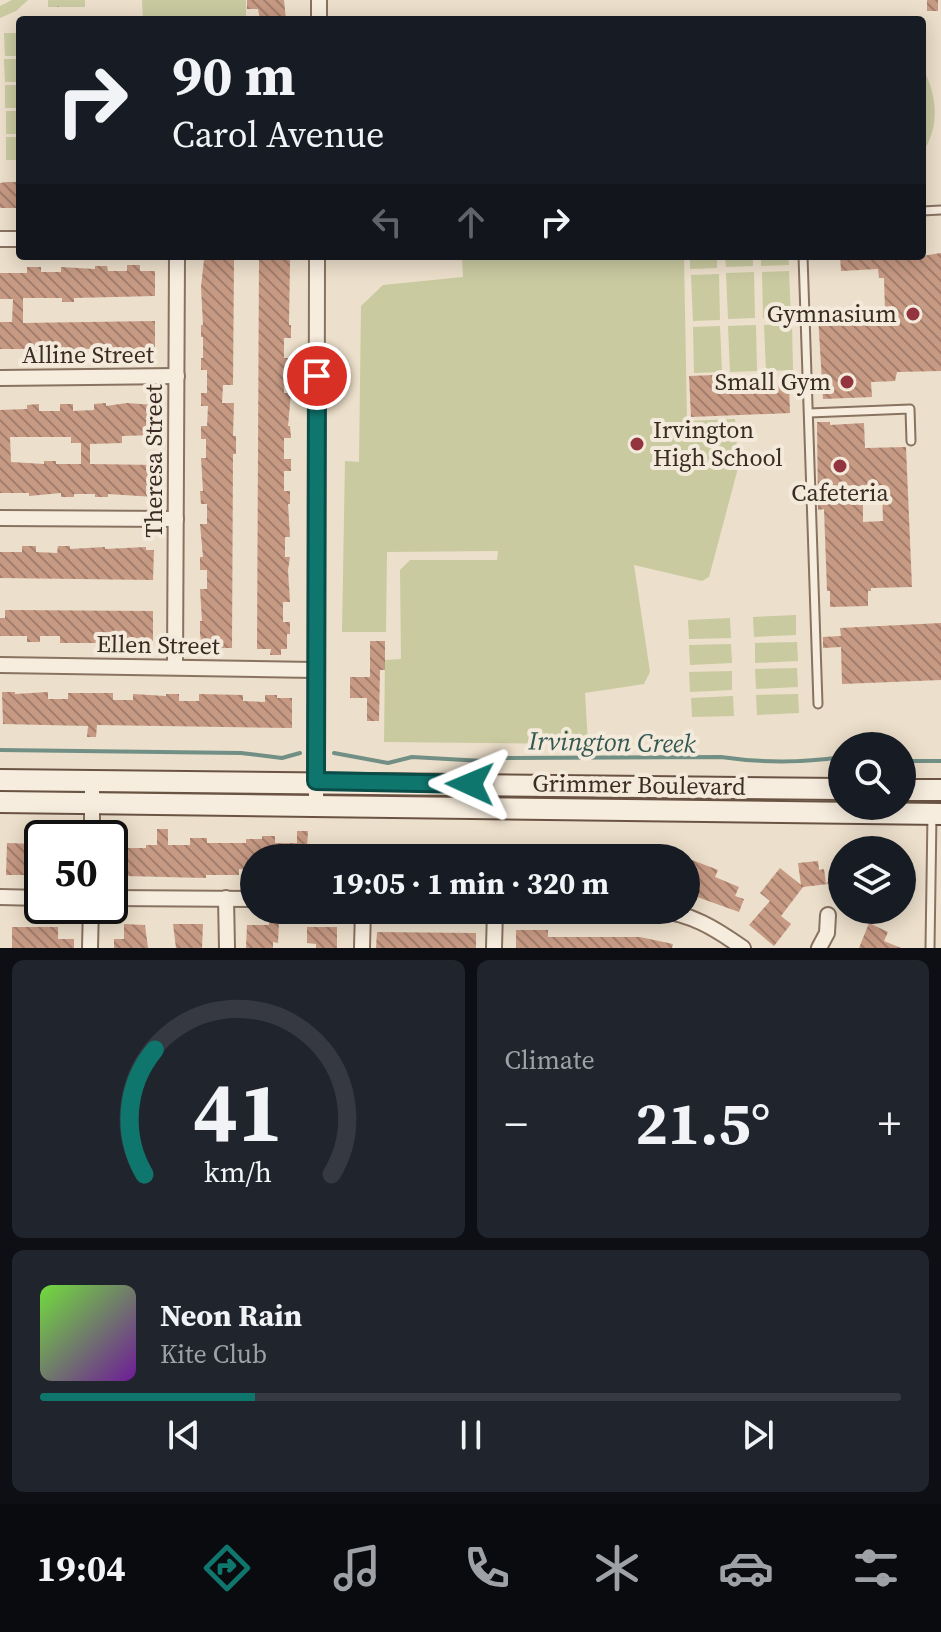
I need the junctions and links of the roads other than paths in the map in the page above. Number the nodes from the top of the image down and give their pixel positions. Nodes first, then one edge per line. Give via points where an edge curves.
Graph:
1 (177, 260) edge
2 (317, 260) edge
3 (803, 260) edge
4 (177, 376) junction
5 (0, 378) edge
6 (809, 413) junction
7 (911, 441) dead end
8 (0, 518) edge
9 (176, 519) junction
10 (0, 665) edge
11 (175, 667) junction
12 (315, 670) junction
13 (818, 704) dead end
14 (92, 779) junction
15 (0, 780) edge
16 (316, 781) junction
17 (828, 789) edge
18 (916, 790) edge
19 (941, 790) edge
20 (0, 802) edge
21 (92, 804) junction
22 (316, 806) junction
23 (937, 814) edge
24 (92, 820) edge
25 (936, 850) edge
26 (0, 897) edge
27 (24, 898) edge
28 (128, 898) edge
29 (226, 898) junction
30 (240, 898) edge
31 (828, 915) dead end
32 (700, 921) edge
33 (91, 924) edge
34 (363, 924) edge
35 (495, 924) edge
36 (90, 948) edge
37 (227, 948) edge
38 (362, 948) edge
39 (494, 948) edge
40 (743, 948) edge
41 (819, 948) edge
42 (930, 948) edge

1 - 4 street, Theresa Street
2 - 12 street
3 - 6 lane
4 - 5 street, Alline Street
4 - 9 street, Theresa Street
6 - 7 lane via 910,409
6 - 13 lane
8 - 9 street
9 - 11 street, Theresa Street
10 - 11 street, Ellen Street
11 - 12 street, Ellen Street
12 - 16 street
14 - 15 main road, Grimmer Boulevard
14 - 16 main road, Grimmer Boulevard
14 - 21 street
16 - 17 main road, Grimmer Boulevard
16 - 22 street
18 - 19 main road
20 - 21 main road, Grimmer Boulevard
21 - 22 main road, Grimmer Boulevard
21 - 24 street
22 - 23 main road, Grimmer Boulevard
23 - 25 lane
25 - 42 lane
26 - 27 street
28 - 29 street
29 - 30 street
29 - 37 street
31 - 41 street
32 - 40 street
33 - 36 street
34 - 38 street
35 - 39 street

